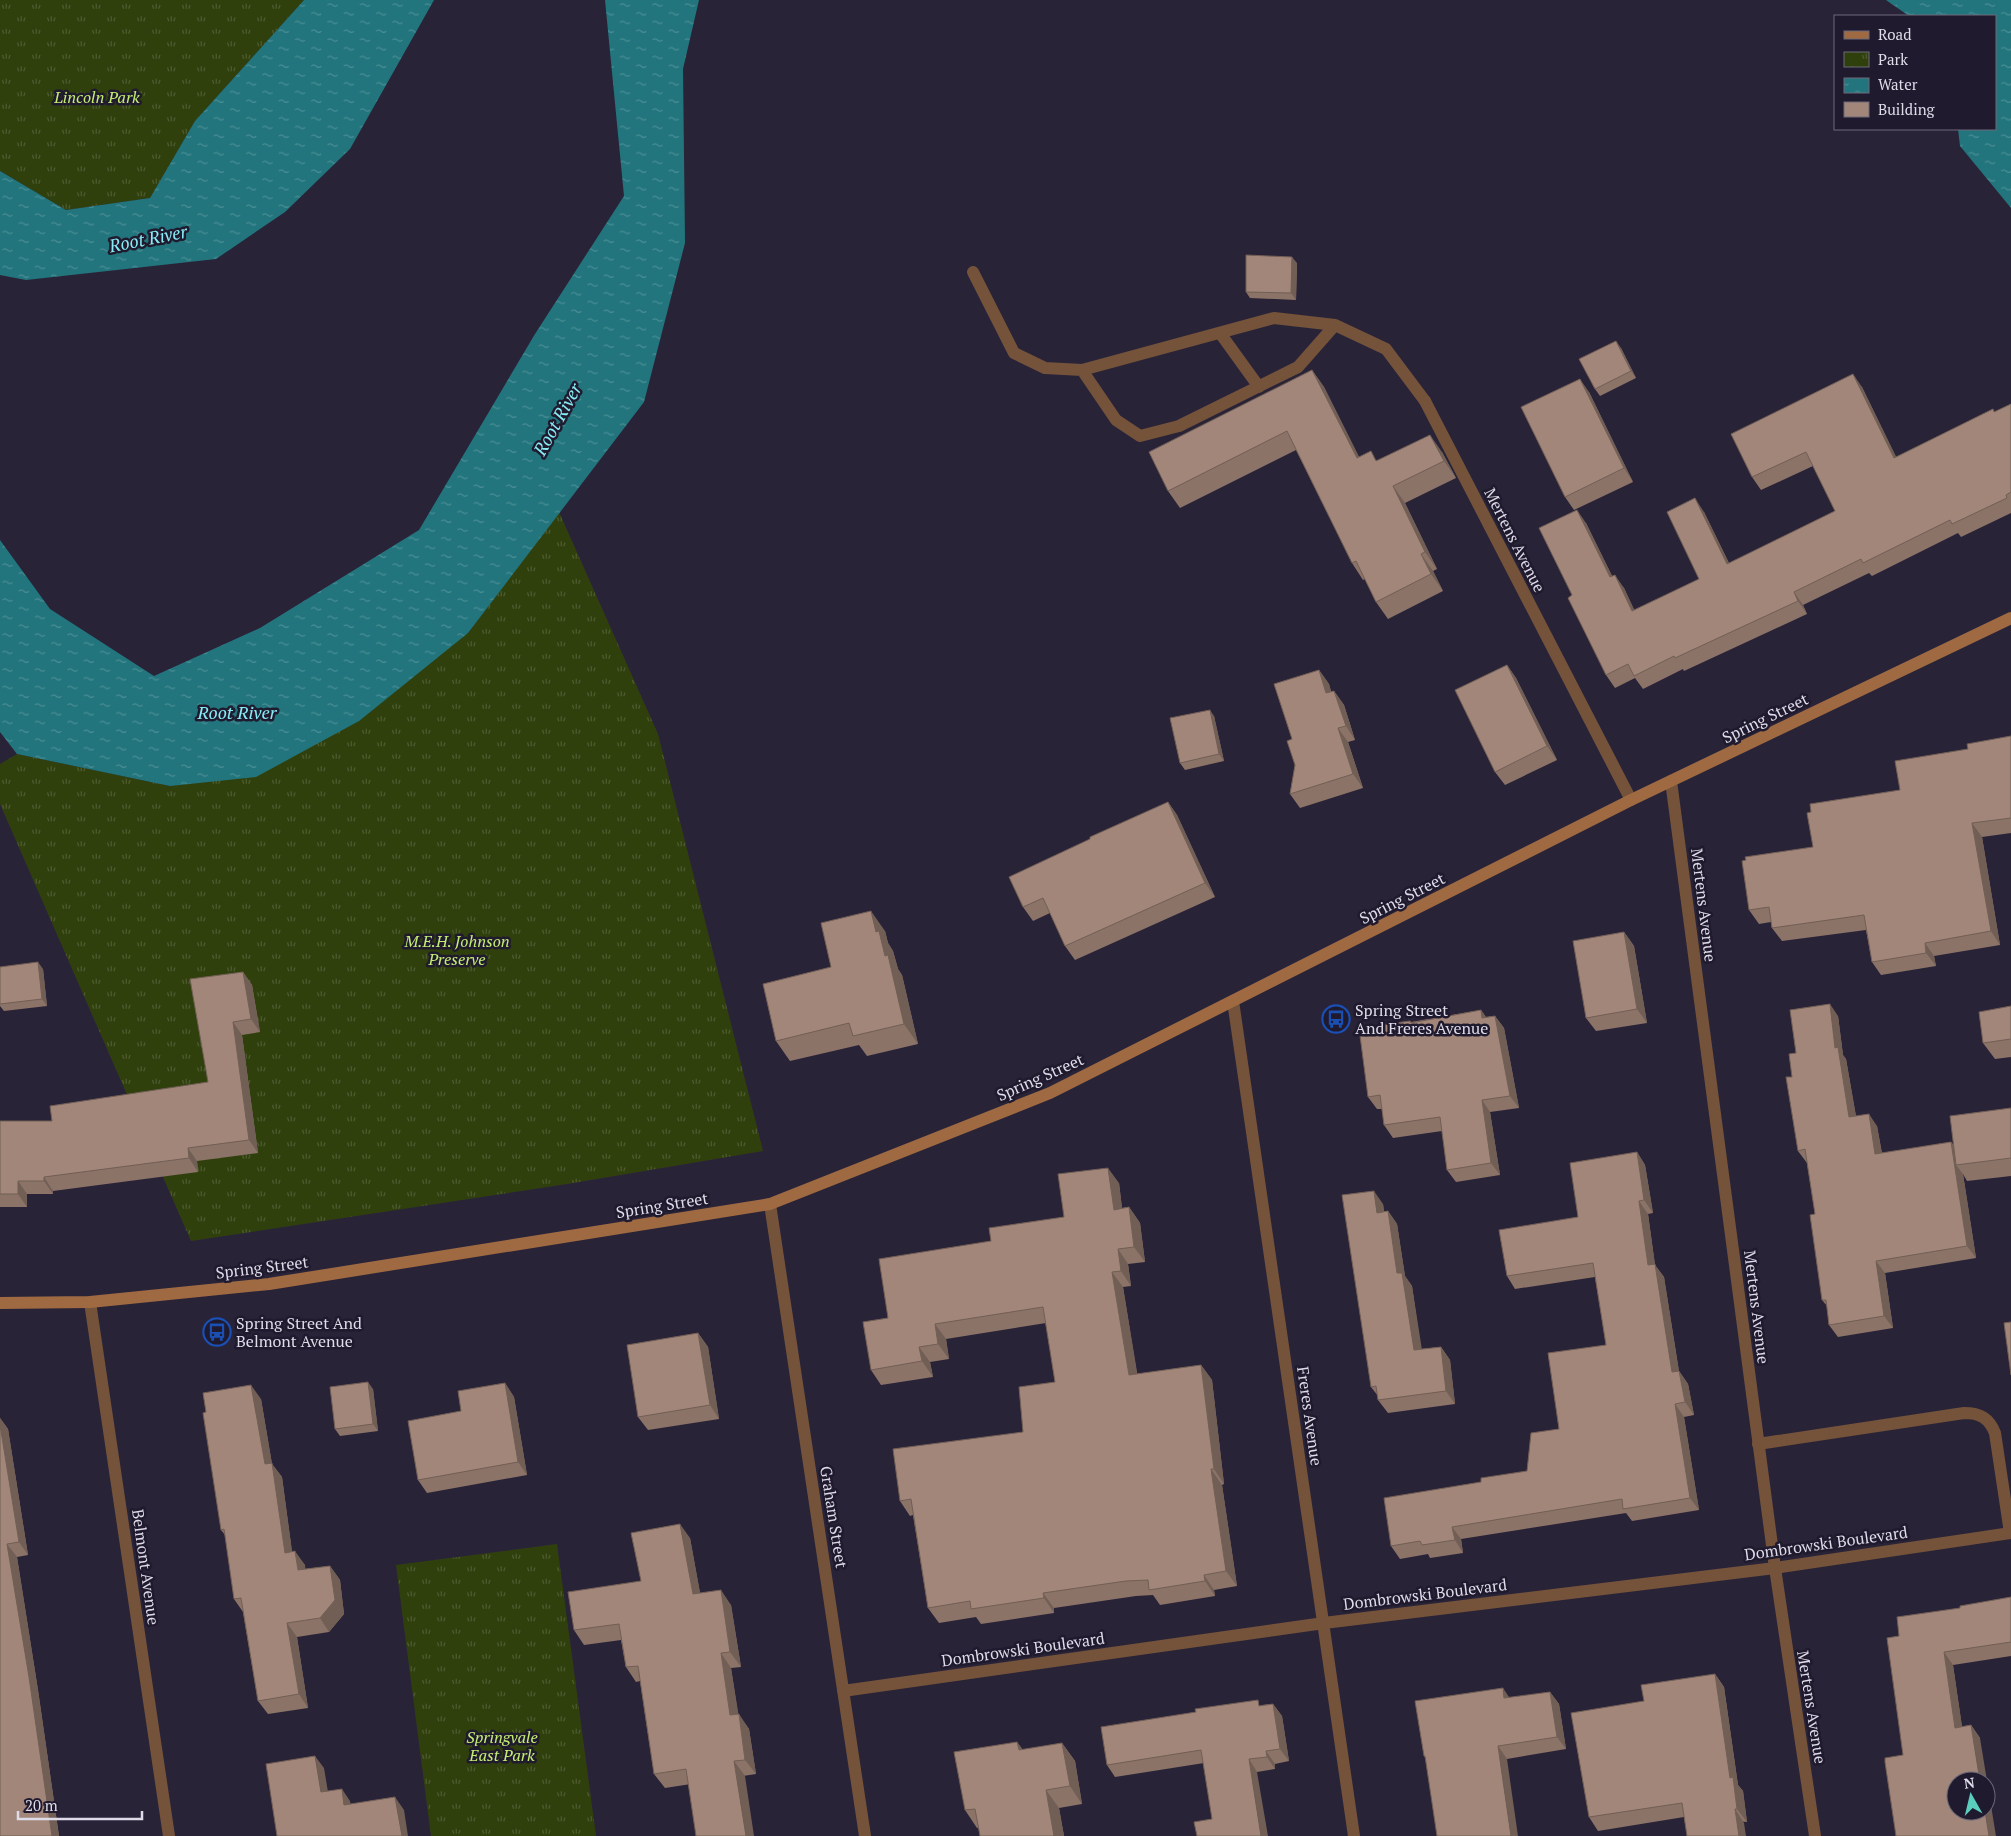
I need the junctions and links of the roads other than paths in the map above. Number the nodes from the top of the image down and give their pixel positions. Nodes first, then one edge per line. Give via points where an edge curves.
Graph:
1 (973, 272) dead end
2 (1335, 325) junction
3 (1220, 332) junction
4 (1082, 370) junction
5 (1259, 387) junction
6 (2011, 618) edge
7 (1671, 781) junction
8 (1632, 800) junction
9 (1234, 1001) junction
10 (770, 1204) junction
11 (90, 1302) junction
12 (0, 1303) edge
13 (1758, 1444) junction
14 (2010, 1533) edge
15 (1775, 1568) junction
16 (1324, 1623) junction
17 (843, 1691) junction
18 (169, 1836) edge
19 (865, 1836) edge
20 (1354, 1836) edge
21 (1815, 1836) edge

1 - 4 street, Mertens Avenue via 1014,353 1045,368
2 - 3 street, Mertens Avenue via 1274,318
2 - 5 street via 1298,367
2 - 8 street, Mertens Avenue via 1386,349 1425,401
3 - 4 street, Mertens Avenue
3 - 5 street
4 - 5 street via 1116,420 1140,436 1179,426
6 - 7 main road, Spring Street
7 - 8 main road, Spring Street
7 - 13 street, Mertens Avenue
8 - 9 main road, Spring Street
9 - 10 main road, Spring Street via 1050,1093
9 - 16 street, Freres Avenue
10 - 11 main road, Spring Street via 269,1284
10 - 17 street, Graham Street
11 - 12 main road, Spring Street
11 - 18 street, Belmont Avenue
13 - 14 street via 1964,1414 1984,1416 1995,1433
13 - 15 street, Mertens Avenue
14 - 15 street, Dombrowski Boulevard
15 - 16 street, Dombrowski Boulevard
15 - 21 street, Mertens Avenue
16 - 17 street, Dombrowski Boulevard
16 - 20 street, Freres Avenue
17 - 19 street, Graham Street

